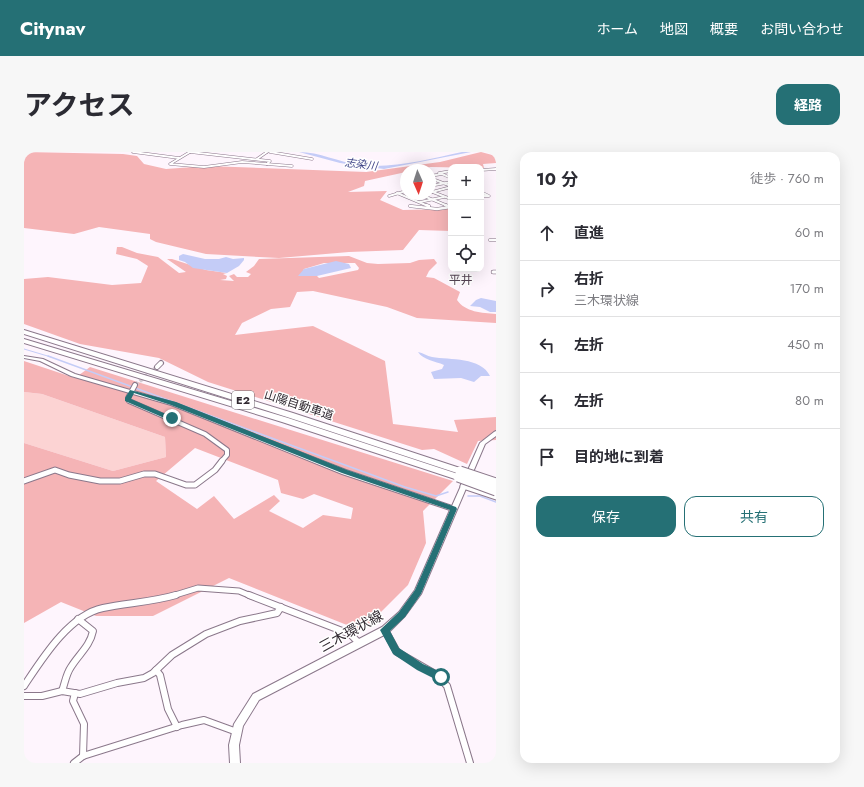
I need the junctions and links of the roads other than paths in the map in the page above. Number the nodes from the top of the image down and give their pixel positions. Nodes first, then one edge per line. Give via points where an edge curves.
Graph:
1 (133, 152) edge
2 (190, 152) edge
3 (267, 152) edge
4 (270, 152) edge
5 (179, 158) junction
6 (312, 159) dead end
7 (257, 160) junction
8 (267, 164) junction
9 (292, 166) dead end
10 (496, 169) edge
11 (484, 170) edge
12 (448, 172) edge
13 (436, 174) edge
14 (439, 174) junction
15 (436, 175) edge
16 (448, 177) edge
17 (436, 180) edge
18 (448, 182) edge
19 (444, 183) junction
20 (436, 185) edge
21 (448, 185) edge
22 (448, 187) edge
23 (436, 190) edge
24 (400, 192) edge
25 (397, 193) junction
26 (436, 193) edge
27 (484, 193) edge
28 (389, 196) dead end
29 (484, 196) edge
30 (444, 197) junction
31 (436, 198) edge
32 (448, 198) edge
33 (428, 200) edge
34 (434, 200) edge
35 (420, 202) junction
36 (448, 206) edge
37 (448, 207) edge
38 (432, 208) junction
39 (490, 240) dead end
40 (496, 240) edge
41 (24, 332) edge
42 (24, 341) edge
43 (24, 357) edge
44 (161, 363) dead end
45 (157, 367) tunnel mouth
46 (136, 385) tunnel mouth
47 (132, 391) junction
48 (496, 433) edge
49 (459, 474) junction
50 (24, 481) edge
51 (496, 483) edge
52 (463, 486) junction
53 (496, 491) edge
54 (496, 497) edge
55 (454, 509) junction
56 (281, 607) junction
57 (78, 619) junction
58 (385, 630) junction
59 (359, 643) junction
60 (156, 670) junction
61 (24, 686) edge
62 (62, 691) junction
63 (75, 693) junction
64 (24, 696) edge
65 (177, 727) junction
66 (237, 732) junction
67 (83, 756) junction
68 (74, 763) edge
69 (235, 763) edge
70 (470, 763) edge

1 - 5 street
2 - 5 street
2 - 7 street
3 - 7 street
4 - 6 street
5 - 8 street via 170,164 199,167 238,162
7 - 8 street via 270,161
8 - 9 street
10 - 11 street
12 - 14 street
13 - 14 street
14 - 15 street
14 - 16 street
17 - 19 street
18 - 19 street
19 - 20 street
19 - 21 street
22 - 23 street
24 - 25 street
25 - 28 street
25 - 35 street
26 - 30 street
27 - 29 street via 491,196
30 - 31 street
30 - 32 street
33 - 35 street
34 - 36 street
35 - 38 street
35 - 38 street via 409,205
37 - 38 street
39 - 40 street
41 - 49 highway, 山陽自動車道 / E2 via 290,415
42 - 49 highway, 山陽自動車道 / E2
43 - 47 street via 41,360 73,375
44 - 45 street
46 - 47 street
47 - 50 street via 128,400 131,403 205,434 227,450 227,455 215,470 195,485 186,485 155,474 144,474 120,481 100,481 55,470
47 - 55 street via 174,404 344,472
48 - 52 street, 三木環状線 via 483,443
49 - 51 highway, 山陽自動車道 / E2, bridge
49 - 53 highway, 山陽自動車道 / E2, bridge
52 - 54 street
52 - 55 street, 三木環状線
55 - 58 street, 三木環状線 via 418,592 402,614
56 - 57 street via 239,591 198,588 168,597 101,608
56 - 59 street via 350,634
56 - 60 street via 277,613 240,621 206,634 172,655
57 - 61 street via 44,655
57 - 62 street via 91,628 93,636 68,671
58 - 59 street, 三木環状線
58 - 70 street via 396,651 444,681
59 - 66 street, 三木環状線 via 256,697 239,724
60 - 63 street via 144,678 80,694
60 - 65 street via 160,675 168,709
62 - 63 street
62 - 64 street via 42,696
63 - 67 street via 73,701 84,724
65 - 66 street via 204,720
65 - 67 street
66 - 69 street, 三木環状線 via 234,745
67 - 68 street

